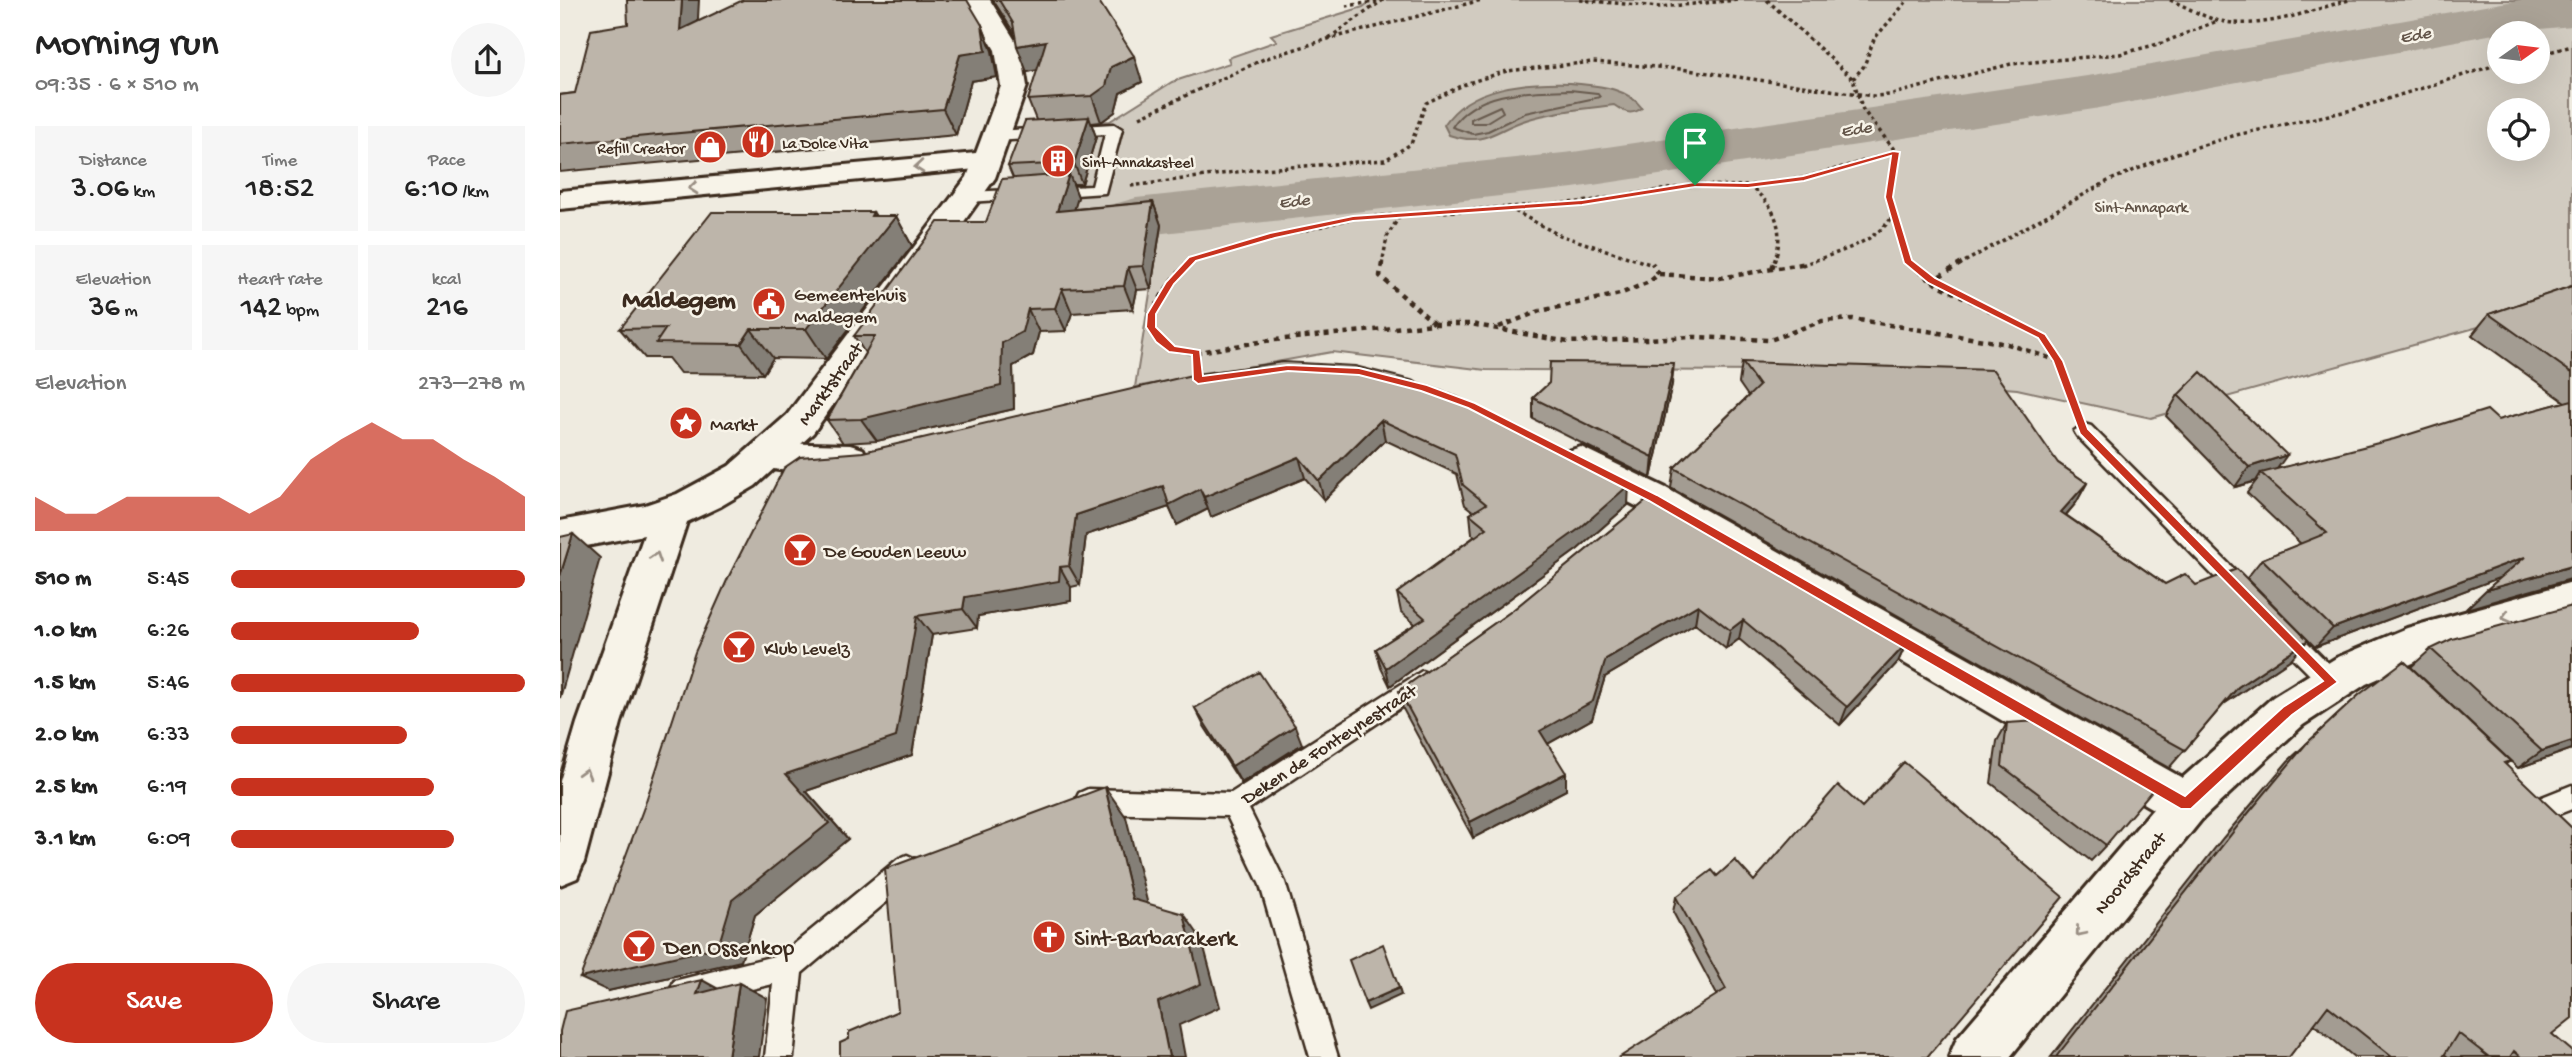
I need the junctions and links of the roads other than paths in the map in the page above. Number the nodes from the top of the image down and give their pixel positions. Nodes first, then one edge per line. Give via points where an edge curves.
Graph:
1 (978, 0) edge
2 (991, 149) junction
3 (969, 197) junction
4 (560, 200) edge
5 (2084, 431) road end
6 (1544, 442) edge
7 (890, 454) edge
8 (772, 456) junction
9 (671, 513) junction
10 (560, 536) edge
11 (2572, 599) edge
12 (1439, 669) edge
13 (2332, 682) junction
14 (2521, 790) edge
15 (2572, 797) edge
16 (2186, 804) junction
17 (1234, 805) junction
18 (1060, 810) edge
19 (934, 857) edge
20 (560, 862) edge
21 (789, 966) junction
22 (654, 997) edge
23 (779, 1057) edge
24 (1324, 1057) edge
25 (1976, 1057) edge

1 - 2 street, Marktstraat via 1013,69 1014,86
2 - 3 street, Marktstraat
2 - 3 lane via 1114,129 1099,190
2 -> 4 street
3 - 8 street, Marktstraat
5 - 13 lane
6 - 16 street via 1643,508
7 - 8 street via 831,460
8 - 9 street, Marktstraat
9 - 10 street, Marktstraat
20 -> 9 street via 599,723
11 -> 13 street, Noordstraat via 2422,640 2391,666
12 - 17 lane, Deken de Fonteynestraat
13 - 16 street, Noordstraat via 2288,711
14 - 15 lane via 2549,816
16 -> 25 street, Noordstraat
17 - 18 lane, Deken de Fonteynestraat via 1086,801
17 - 24 lane, Deken de Fonteynestraat via 1272,882
19 - 21 lane via 909,866
21 - 22 lane
21 - 23 lane

